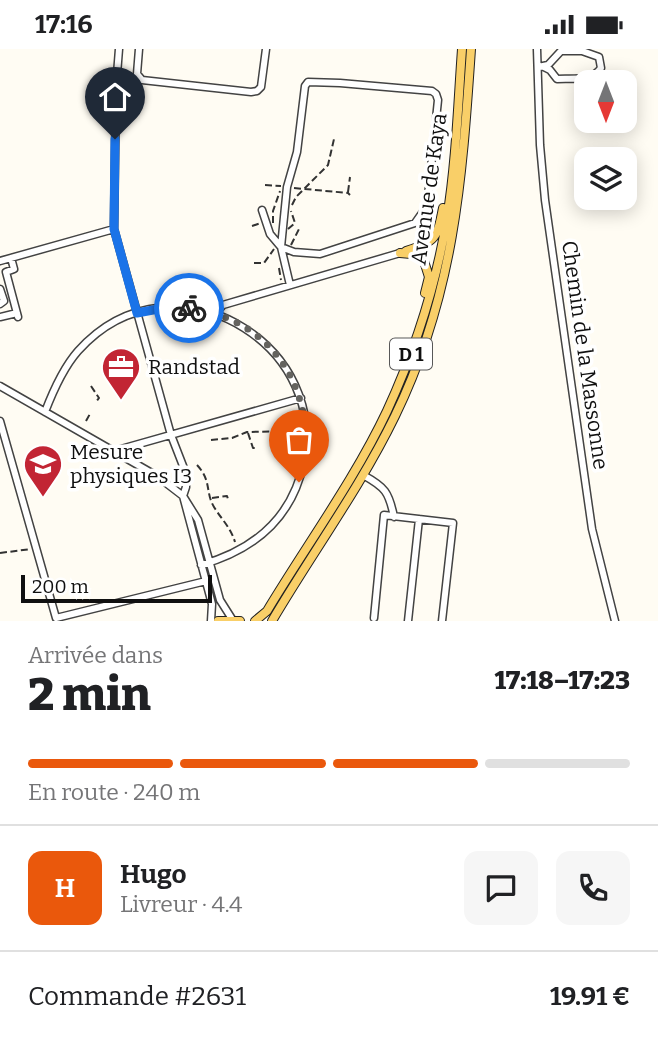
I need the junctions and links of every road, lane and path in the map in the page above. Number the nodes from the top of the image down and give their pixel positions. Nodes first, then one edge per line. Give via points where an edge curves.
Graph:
1 (119, 49) edge
2 (139, 49) edge
3 (266, 49) edge
4 (462, 49) edge
5 (471, 49) edge
6 (537, 49) edge
7 (541, 67) junction
8 (334, 139) dead end
9 (454, 153) junction
10 (350, 177) dead end
11 (265, 185) dead end
12 (287, 187) junction
13 (306, 189) junction
14 (262, 210) dead end
15 (260, 223) dead end
16 (296, 223) dead end
17 (114, 229) junction
18 (263, 231) dead end
19 (270, 243) dead end
20 (279, 250) junction
21 (400, 253) junction
22 (11, 258) junction
23 (0, 261) edge
24 (279, 267) dead end
25 (290, 285) junction
26 (282, 288) junction
27 (0, 289) edge
28 (0, 305) edge
29 (137, 313) junction
30 (215, 314) junction
31 (0, 317) edge
32 (0, 386) edge
33 (91, 386) dead end
34 (301, 398) junction
35 (96, 403) dead end
36 (45, 412) junction
37 (91, 412) dead end
38 (0, 421) edge
39 (86, 421) dead end
40 (378, 429) junction
41 (296, 431) dead end
42 (247, 432) junction
43 (172, 435) junction
44 (211, 440) dead end
45 (256, 448) dead end
46 (114, 451) junction
47 (197, 465) dead end
48 (363, 475) junction
49 (183, 496) junction
50 (211, 499) junction
51 (228, 499) dead end
52 (394, 517) junction
53 (419, 519) junction
54 (235, 542) dead end
55 (36, 548) junction
56 (0, 553) edge
57 (209, 563) junction
58 (201, 565) junction
59 (206, 581) junction
60 (374, 618) dead end
61 (236, 620) edge
62 (211, 621) edge
63 (218, 621) edge
64 (255, 621) edge
65 (272, 621) edge
66 (408, 621) edge
67 (442, 621) edge
68 (615, 621) edge

1 - 17 street
2 - 3 street via 137,74 142,80 251,92 261,87
4 - 9 main road, Avenue de Kaya / D 1
5 - 48 main road, Avenue de Kaya / D 1 via 461,186 444,280 414,373
6 - 7 street, Chemin de la Massonne
7 - 7 street via 557,79 587,78 601,68 599,57 577,50 557,53
7 - 68 street, Chemin de la Massonne via 545,200 592,529
8 - 13 path via 328,166
9 - 21 main road via 436,237
9 - 40 main road, Avenue de Kaya / D 1 via 446,221 427,305 406,368
10 - 13 path via 349,194
11 - 12 path
12 - 13 path
12 - 20 street
12 - 20 street via 308,82 436,94 427,206 415,223 320,254
13 - 16 path via 293,202
14 - 20 street
15 - 18 path
17 - 22 street
17 - 29 street
19 - 20 path
20 - 25 street
21 - 25 street
21 - 40 main road via 421,258 429,277
22 - 23 street
22 - 31 street via 15,269 6,272 18,315
24 - 26 path
25 - 26 street
26 - 30 street via 223,305
27 - 28 street via 4,301
29 - 30 street via 169,307
29 - 36 street via 106,328 77,352
29 - 43 street
30 - 34 street via 247,328 269,346
32 - 36 street
33 - 35 path via 99,398
34 - 43 street
34 - 57 street via 306,451 293,495 263,534
36 - 46 street
37 - 39 path
38 - 55 street
40 - 64 main road, Avenue de Kaya / D 1 via 267,611
41 - 42 path
42 - 44 path
42 - 45 path
43 - 46 street
43 - 49 street via 185,471
46 - 49 street
47 - 50 path via 208,479
48 - 52 street via 386,491
48 - 65 main road, Avenue de Kaya / D 1
49 - 57 street via 198,520
49 - 58 street
50 - 51 path
50 - 54 path
52 - 53 street
52 - 60 street via 384,515
53 - 66 street
53 - 67 street via 453,523
55 - 56 path
55 - 59 street via 56,618
57 - 58 street
57 - 61 street via 222,605
58 - 59 street
59 - 62 street
61 - 63 main road

